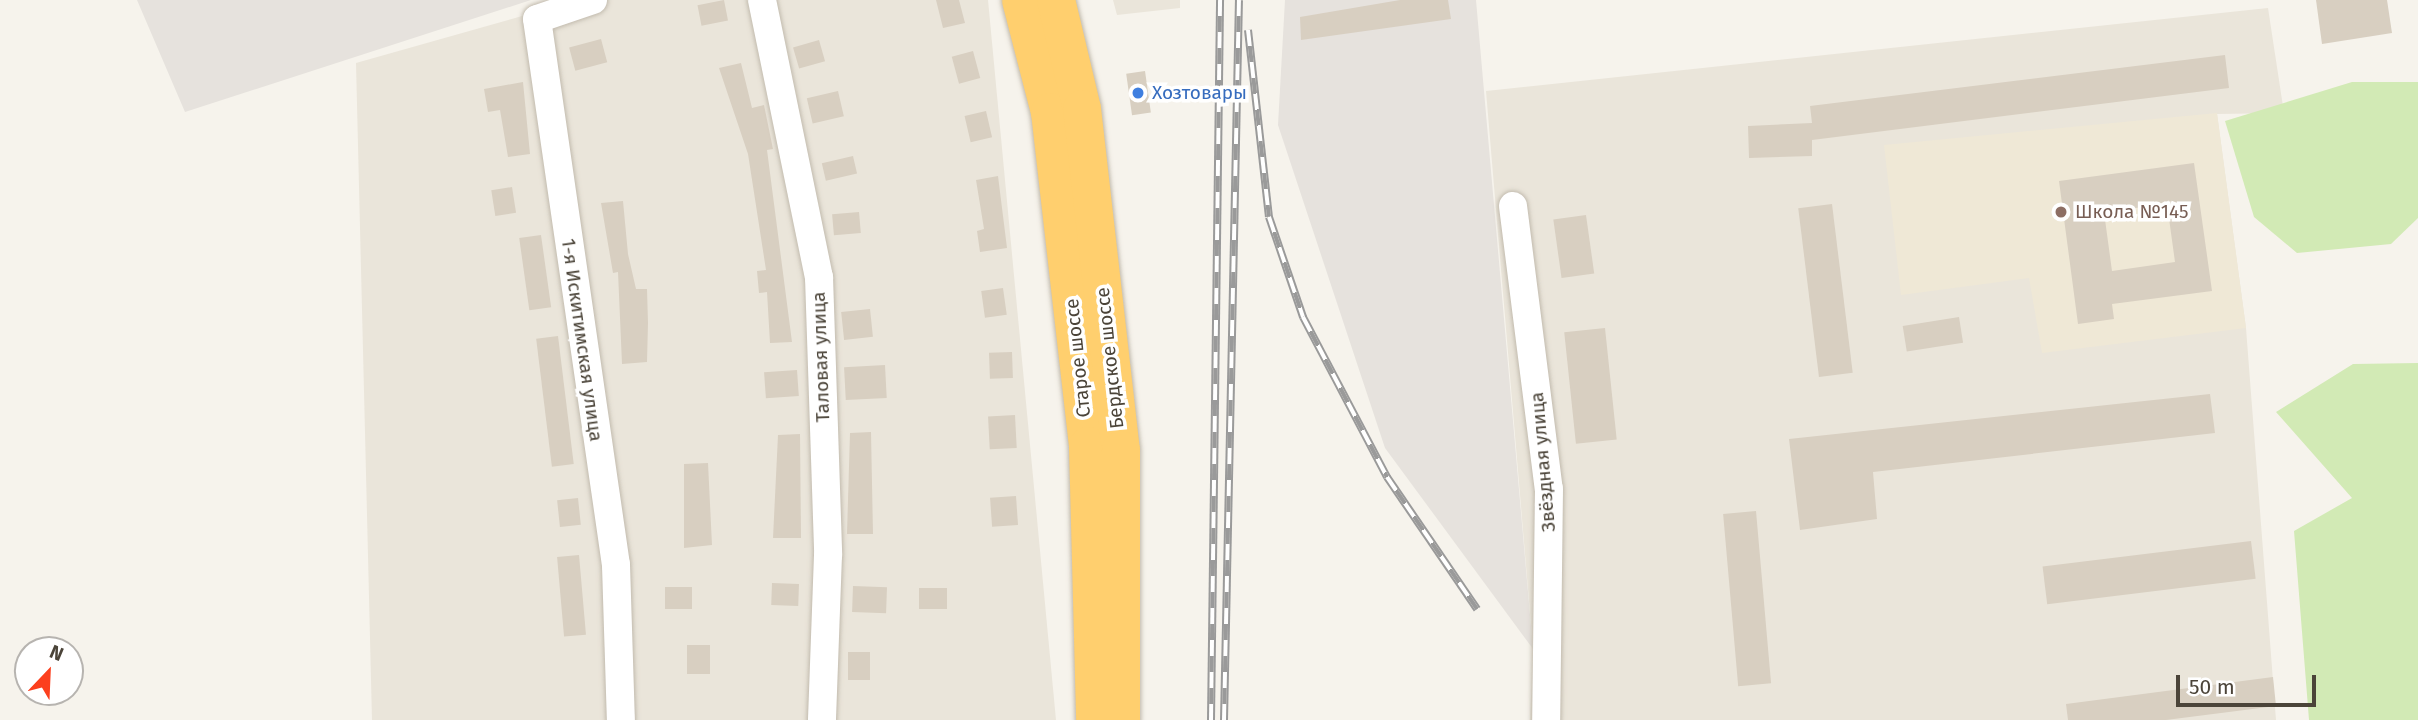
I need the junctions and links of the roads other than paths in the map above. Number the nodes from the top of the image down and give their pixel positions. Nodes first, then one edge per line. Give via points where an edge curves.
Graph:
1 (593, 0) edge
2 (762, 0) edge
3 (1021, 0) edge
4 (1056, 0) edge
5 (1513, 206) dead end
6 (621, 720) edge
7 (822, 720) edge
8 (1095, 720) edge
9 (1121, 720) edge
10 (1546, 720) edge

1 - 6 street, 1-я Искитимская улица via 537,19 616,565
2 - 7 street, Таловая улица via 819,277 828,555
3 - 8 highway, Старое шоссе via 1050,112 1088,446
4 - 9 highway, Бердское шоссе via 1082,109 1121,450
5 - 10 street, Звёздная улица via 1549,489

